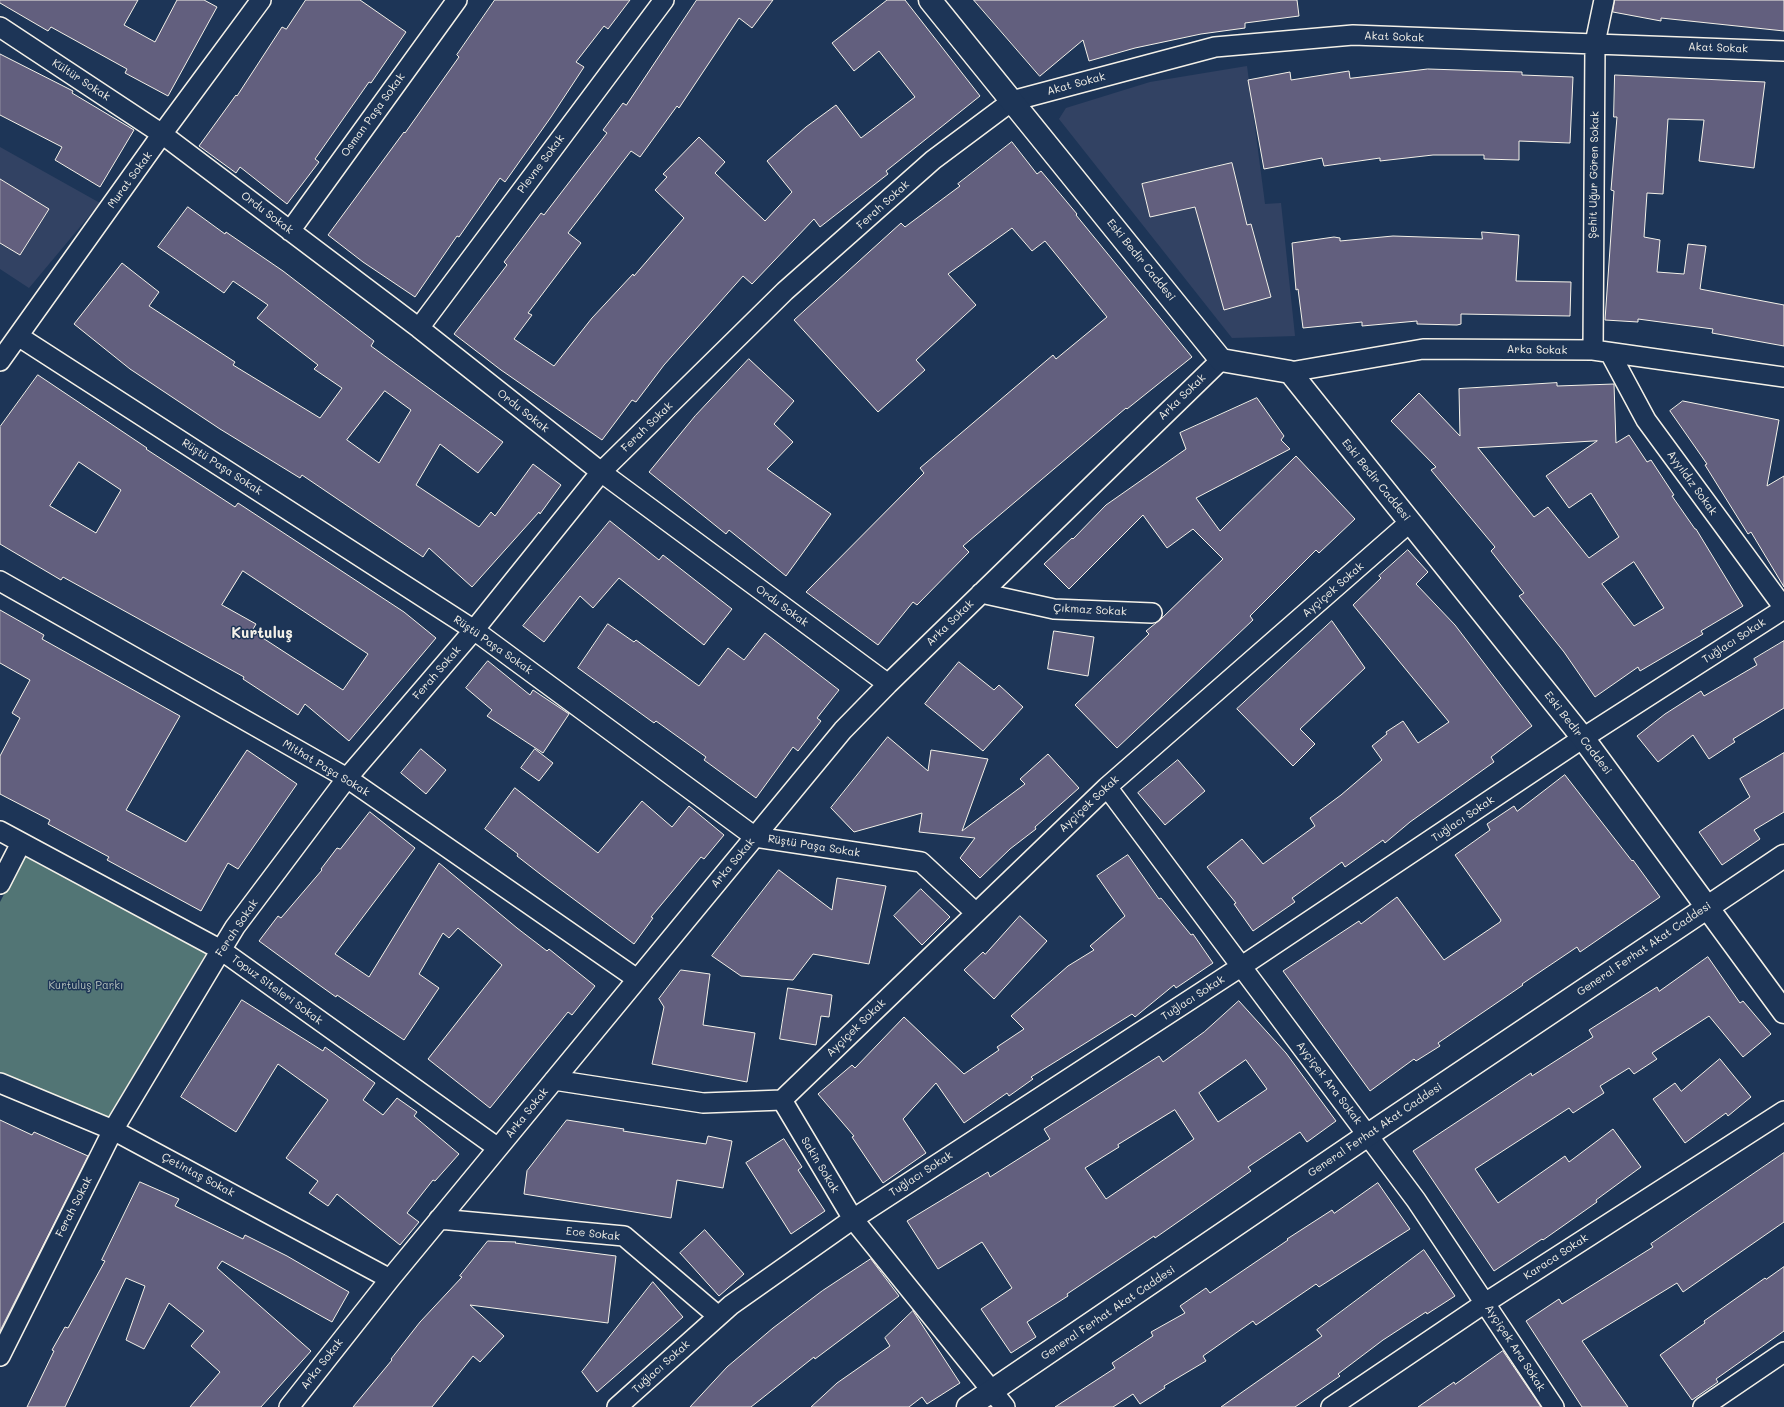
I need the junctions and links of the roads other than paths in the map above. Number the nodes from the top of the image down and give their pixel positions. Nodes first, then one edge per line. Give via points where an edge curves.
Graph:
1 (261, 0) edge
2 (457, 0) edge
3 (664, 0) edge
4 (930, 0) edge
5 (1604, 0) edge
6 (0, 27) edge
7 (1596, 43) junction
8 (1784, 51) edge
9 (1012, 101) junction
10 (162, 134) junction
11 (290, 231) junction
12 (419, 328) junction
13 (18, 336) junction
14 (1601, 351) junction
15 (1221, 360) junction
16 (0, 361) edge
17 (1290, 372) junction
18 (1784, 377) edge
19 (601, 472) junction
20 (1410, 522) junction
21 (0, 581) edge
22 (981, 593) junction
23 (1784, 609) edge
24 (1152, 614) dead end
25 (474, 630) junction
26 (888, 684) junction
27 (1583, 738) junction
28 (347, 778) junction
29 (1107, 787) junction
30 (0, 831) edge
31 (755, 837) junction
32 (22, 843) junction
33 (1784, 856) edge
34 (0, 884) edge
35 (1708, 906) junction
36 (976, 913) junction
37 (221, 950) junction
38 (1242, 966) junction
39 (637, 979) junction
40 (1784, 1012) edge
41 (554, 1080) junction
42 (0, 1084) edge
43 (782, 1100) junction
44 (1784, 1111) edge
45 (113, 1130) junction
46 (1368, 1135) junction
47 (498, 1148) junction
48 (439, 1219) junction
49 (852, 1219) junction
50 (390, 1279) junction
51 (1485, 1302) junction
52 (718, 1316) junction
53 (1784, 1352) edge
54 (0, 1356) edge
55 (999, 1399) edge
56 (289, 1407) edge
57 (617, 1407) edge
58 (968, 1407) edge
59 (1331, 1407) edge
60 (1554, 1407) edge
61 (1704, 1407) edge

1 - 10 street, Murat Sokak
2 - 11 street, Osman Paşa Sokak
3 - 12 street, Plevne Sokak
4 - 9 main road, Eski Bedir Caddesi
5 - 7 street, Şehit Uğur Gören Sokak
6 - 10 street, Kültür Sokak
7 - 8 street, Akat Sokak
7 - 9 street, Akat Sokak via 1353,35 1215,47
7 - 14 street, Şehit Uğur Gören Sokak
9 - 15 main road, Eski Bedir Caddesi
9 - 19 street, Ferah Sokak via 933,160 785,291
10 - 11 street, Ordu Sokak
10 - 13 street, Murat Sokak
11 - 12 street, Ordu Sokak
12 - 19 street, Ordu Sokak
13 - 16 street, Murat Sokak
13 - 25 street, Rüştü Paşa Sokak
14 - 17 street, Arka Sokak via 1423,349
14 - 18 street, Arka Sokak
14 - 23 street, Ayyıldız Sokak via 1646,420
15 - 17 main road
15 - 22 street, Arka Sokak
17 - 20 main road, Eski Bedir Caddesi
19 - 25 street, Ferah Sokak
19 - 26 street, Ordu Sokak
20 - 27 main road, Eski Bedir Caddesi
20 - 29 street, Ayçiçek Sokak
21 - 28 street, Mithat Paşa Sokak
22 - 24 street, Çıkmaz Sokak via 1054,609
22 - 26 street, Arka Sokak
23 - 27 street, Tuğlacı Sokak
25 - 28 street, Ferah Sokak
25 - 31 street, Rüştü Paşa Sokak
26 - 31 street, Arka Sokak via 843,730
27 - 35 main road, Eski Bedir Caddesi
27 - 38 street, Tuğlacı Sokak
28 - 37 street, Ferah Sokak via 235,926
28 - 39 street, Mithat Paşa Sokak
29 - 36 street, Ayçiçek Sokak
29 - 38 street, Ayçiçek Ara Sokak
30 - 32 street, Topuz Siteleri Sokak
31 - 36 street, Rüştü Paşa Sokak via 921,862
31 - 39 street, Arka Sokak
32 - 34 street
32 - 37 street, Topuz Siteleri Sokak
33 - 35 main road, General Ferhat Akat Caddesi
35 - 40 main road, Eski Bedir Caddesi
35 - 46 main road, General Ferhat Akat Caddesi
36 - 43 street, Ayçiçek Sokak
37 - 45 street, Ferah Sokak
37 - 47 street, Topuz Siteleri Sokak
38 - 46 street, Ayçiçek Ara Sokak
38 - 49 street, Tuğlacı Sokak
39 - 41 street, Arka Sokak
41 - 43 street via 703,1103
41 - 47 street, Arka Sokak
42 - 45 street, Çetintaş Sokak
43 - 49 street, Sakin Sokak
44 - 51 street, Karaca Sokak
45 - 50 street, Çetintaş Sokak
45 - 54 street, Ferah Sokak
46 - 51 street, Ayçiçek Ara Sokak via 1416,1200
46 - 55 main road, General Ferhat Akat Caddesi
47 - 48 street, Arka Sokak
48 - 50 street, Arka Sokak
48 - 52 street, Ece Sokak via 624,1236
49 - 52 street, Tuğlacı Sokak
49 - 55 street, Sakin Sokak
50 - 56 street, Arka Sokak
51 - 59 street, Karaca Sokak
51 - 60 street, Ayçiçek Ara Sokak
52 - 57 street, Tuğlacı Sokak
53 - 61 street
55 - 58 main road, General Ferhat Akat Caddesi

